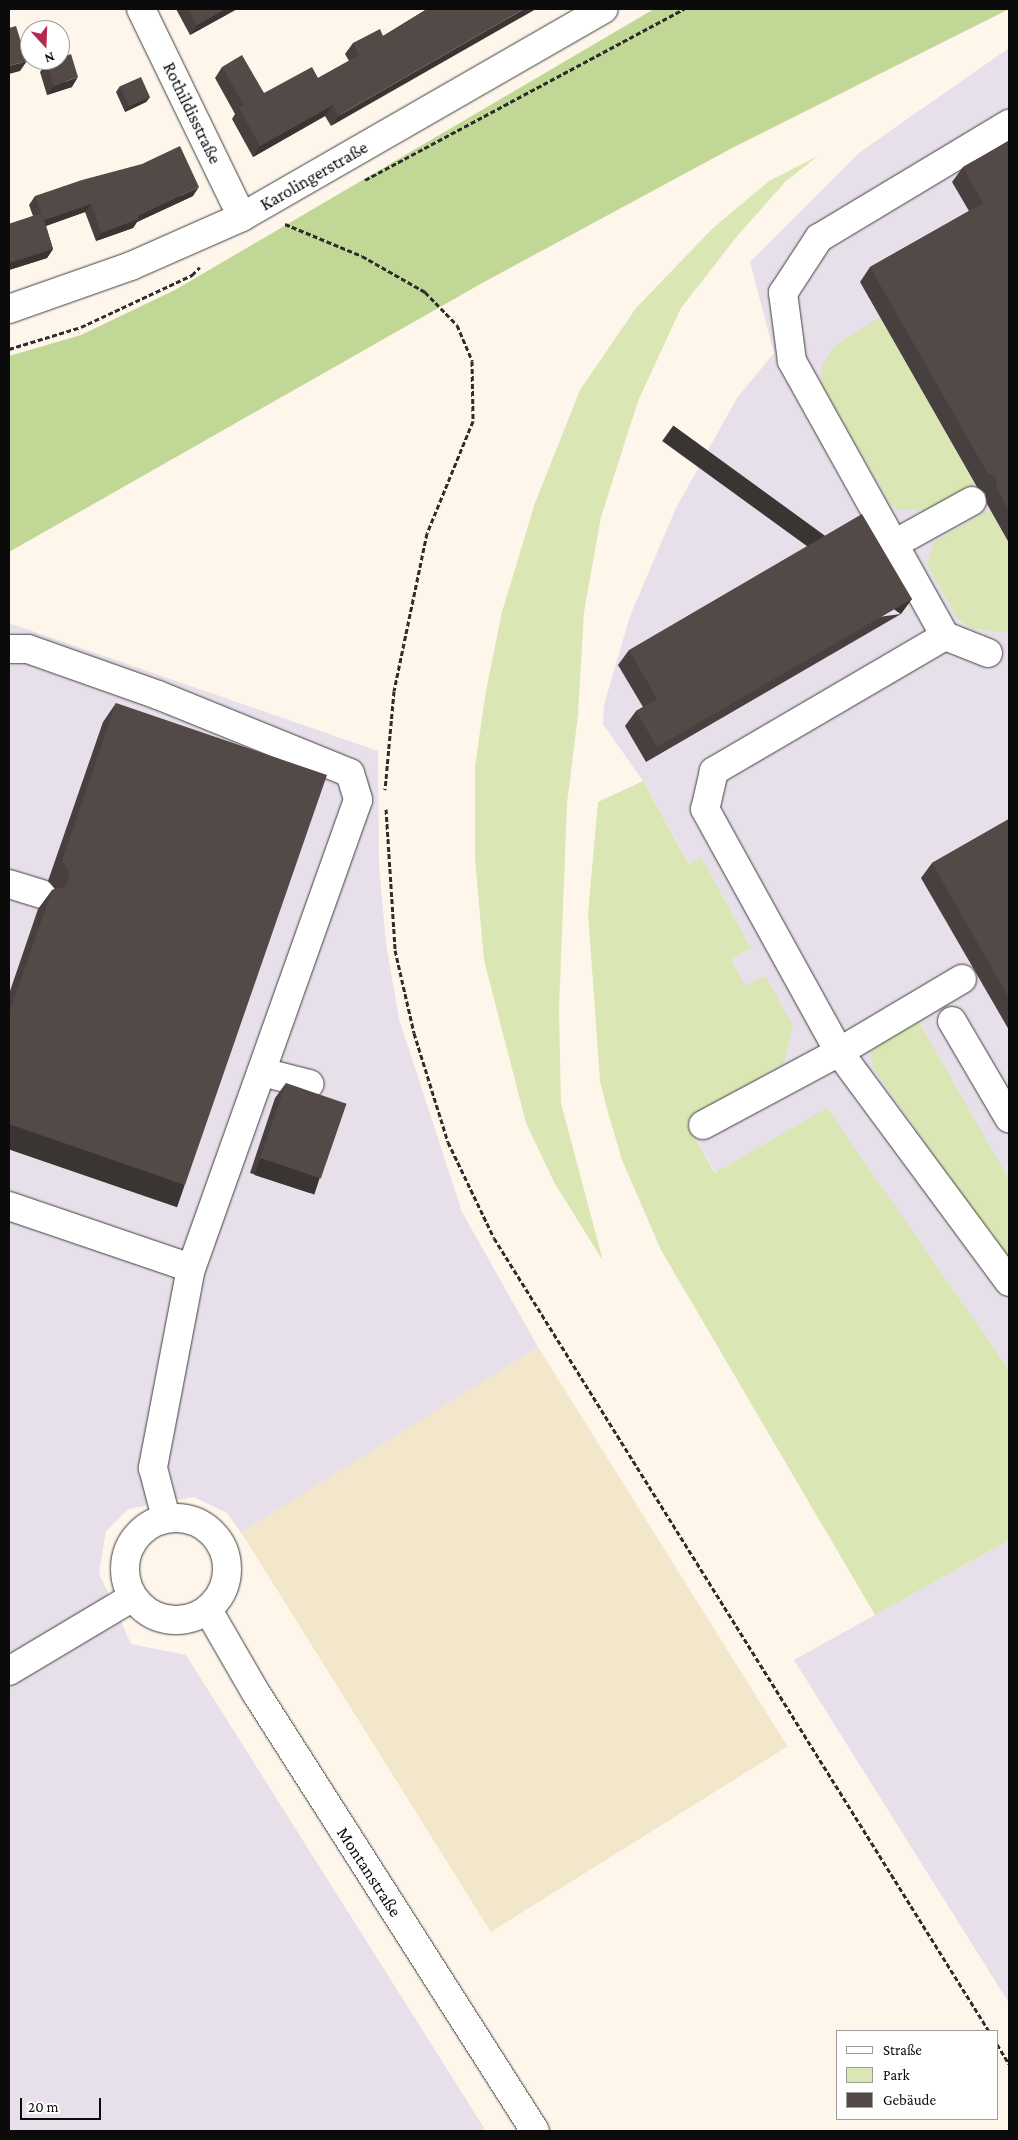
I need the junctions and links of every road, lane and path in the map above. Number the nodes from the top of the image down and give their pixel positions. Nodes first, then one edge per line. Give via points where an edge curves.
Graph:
1 (141, 9) edge
2 (603, 9) edge
3 (1009, 124) edge
4 (242, 217) junction
5 (9, 309) edge
6 (972, 501) dead end
7 (894, 544) junction
8 (945, 636) junction
9 (9, 649) edge
10 (988, 653) dead end
11 (385, 795) dead end
12 (386, 804) dead end
13 (9, 884) edge
14 (41, 894) dead end
15 (962, 979) dead end
16 (952, 1021) dead end
17 (839, 1052) junction
18 (262, 1072) junction
19 (309, 1084) dead end
20 (1009, 1118) edge
21 (703, 1125) dead end
22 (9, 1206) edge
23 (191, 1268) junction
24 (1009, 1282) edge
25 (166, 1518) junction
26 (133, 1597) junction
27 (208, 1610) junction
28 (9, 1671) edge
29 (988, 2030) edge
30 (998, 2046) edge
31 (1009, 2064) edge
32 (535, 2131) edge

1 - 4 street, Rothildisstraße
2 - 4 street, Karolingerstraße
3 - 7 street via 819,238 783,293 792,361
4 - 5 street, Karolingerstraße via 131,266
4 - 11 path via 292,225 362,256 425,292 457,325 472,362 473,421 427,533 394,691
6 - 7 street
7 - 8 street
8 - 10 street
8 - 17 street via 714,771 705,809
9 - 18 street via 28,649 158,695 350,773 358,800
12 - 29 path via 395,950 414,1033 448,1142 494,1238
13 - 14 street
15 - 17 street
16 - 20 street
17 - 21 street
17 - 24 street
18 - 19 street
18 - 23 street
22 - 23 street
23 - 25 street via 153,1468
25 - 26 street via 149,1525 136,1537 127,1553 126,1580
25 - 27 street via 188,1518 205,1526 218,1538 226,1553 227,1580 220,1597
26 - 27 street via 157,1617 193,1618
26 - 28 street
27 - 32 street, Montanstraße via 256,1694
30 - 31 path

